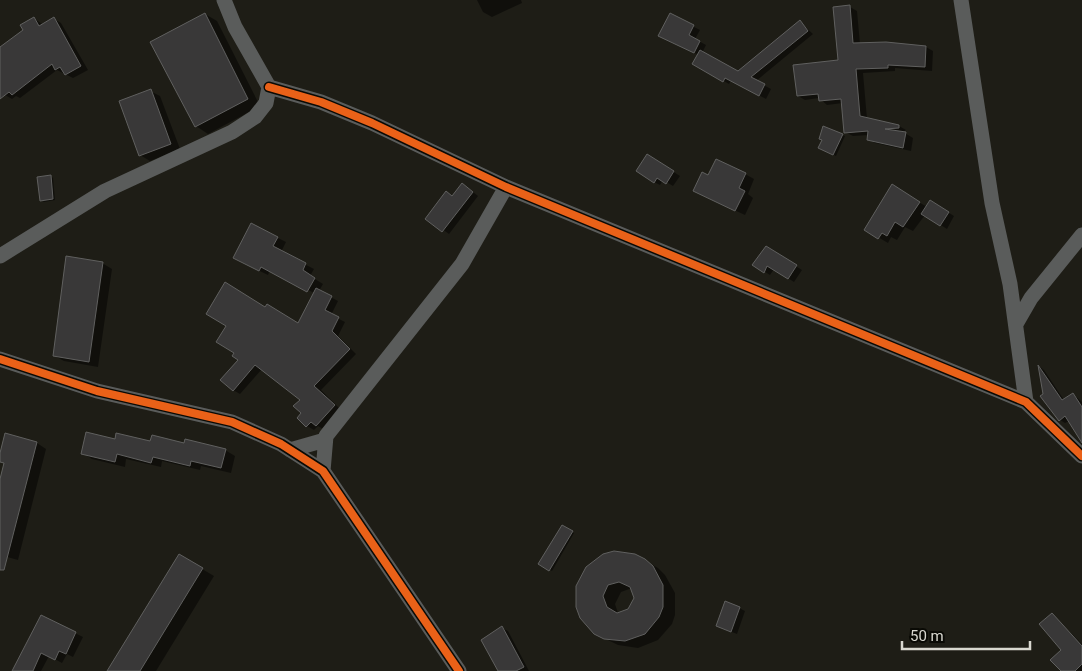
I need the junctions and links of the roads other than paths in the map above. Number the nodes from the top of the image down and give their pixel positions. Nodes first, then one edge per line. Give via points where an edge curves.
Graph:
1 (224, 0) edge
2 (961, 0) edge
3 (269, 87) junction
4 (506, 187) junction
5 (1082, 234) edge
6 (0, 256) edge
7 (1016, 324) junction
8 (0, 359) edge
9 (1026, 402) junction
10 (325, 440) junction
11 (290, 450) junction
12 (1082, 456) edge
13 (323, 471) junction
14 (459, 671) edge

1 - 3 street via 235,27
2 - 7 street via 992,203
3 - 4 street via 321,102 372,123
3 - 6 street via 266,103 254,117 232,132 105,191
4 - 9 street
4 - 10 street via 462,264
5 - 7 street via 1031,298
7 - 9 street
8 - 11 street via 97,391 232,422
9 - 12 street
10 - 11 street
10 - 13 street
11 - 13 street
13 - 14 street

